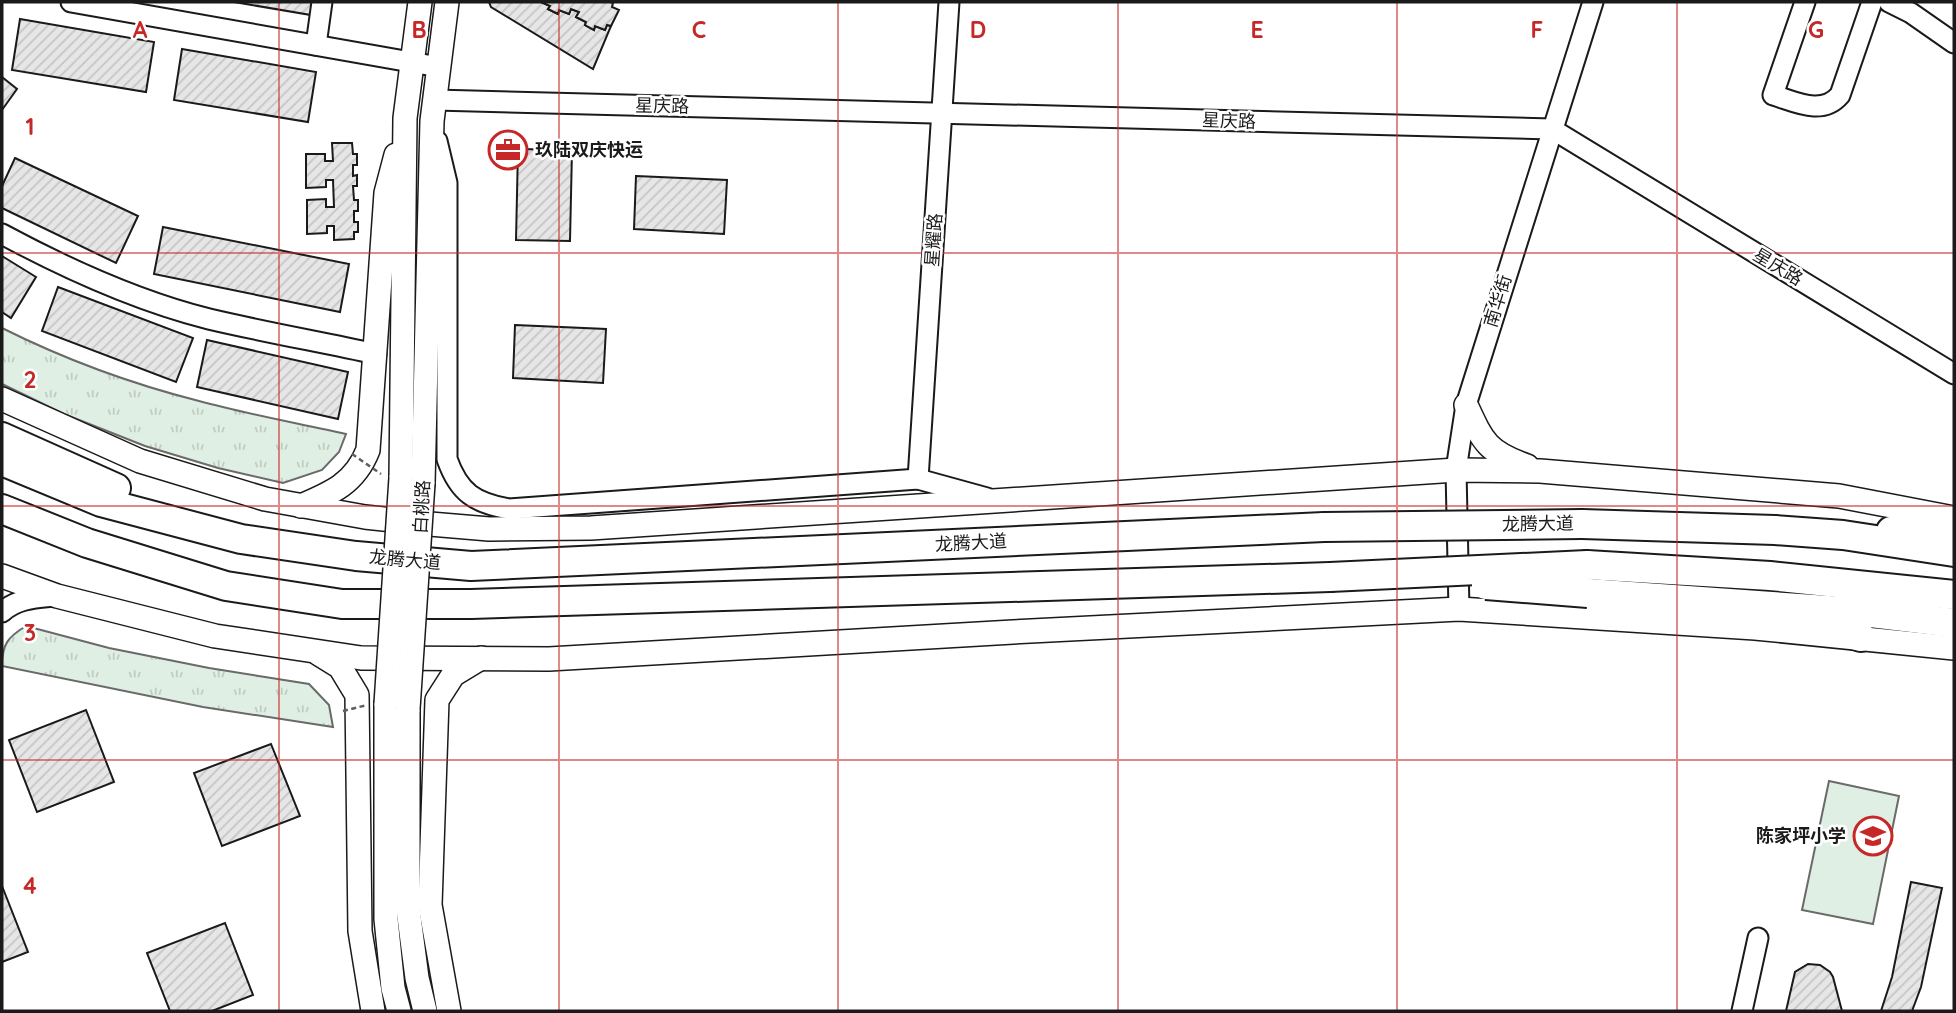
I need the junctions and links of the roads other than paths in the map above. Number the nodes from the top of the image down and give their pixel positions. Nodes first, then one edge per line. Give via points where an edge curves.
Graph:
1 (71, 2) edge
2 (323, 2) edge
3 (421, 2) edge
4 (447, 2) edge
5 (949, 2) edge
6 (1593, 2) edge
7 (1805, 2) edge
8 (1872, 2) edge
9 (1889, 2) edge
10 (1954, 43) edge
11 (316, 45) junction
12 (413, 62) junction
13 (439, 66) junction
14 (434, 111) junction
15 (942, 113) junction
16 (405, 118) junction
17 (1552, 129) junction
18 (2, 234) edge
19 (376, 354) junction
20 (1954, 374) edge
21 (2, 399) edge
22 (1466, 405) junction
23 (2, 437) edge
24 (2, 461) edge
25 (1456, 470) junction
26 (1540, 471) junction
27 (918, 479) junction
28 (412, 481) junction
29 (1002, 502) junction
30 (301, 506) junction
31 (2, 509) edge
32 (1954, 518) edge
33 (2, 525) edge
34 (1954, 526) edge
35 (1843, 536) junction
36 (241, 539) junction
37 (1954, 552) edge
38 (2, 576) edge
39 (1375, 576) junction
40 (226, 586) junction
41 (1954, 595) edge
42 (58, 596) junction
43 (1459, 609) junction
44 (2, 612) edge
45 (1954, 623) edge
46 (1866, 625) junction
47 (1954, 648) edge
48 (313, 650) junction
49 (481, 658) junction
50 (397, 707) junction
51 (1758, 938) dead end
52 (373, 1011) edge
53 (399, 1011) edge
54 (425, 1011) edge
55 (449, 1011) edge
56 (1742, 1011) edge

1 - 11 street
2 - 11 street
3 - 12 main road, 白桃路
4 - 13 main road, 白桃路
5 - 15 street, 星耀路
6 - 17 street, 南华街
7 - 8 street via 1773,95 1821,108 1840,95
9 - 10 street
11 - 12 street
12 - 13 street
12 - 16 main road, 白桃路
13 - 14 main road, 白桃路
14 - 15 street, 星庆路
14 - 27 street via 447,183 447,459 462,488 475,500 509,509
14 - 28 main road, 白桃路
15 - 17 street, 星庆路
15 - 27 street, 星耀路
16 - 19 main road via 386,193
16 - 28 main road, 白桃路
17 - 20 street, 星庆路
17 - 22 street, 南华街
18 - 19 street via 58,264 207,318
19 - 30 main road via 368,450 361,466 342,486
21 - 30 main road via 140,461
22 - 25 street, 南华街
22 - 26 main road via 1481,438 1501,457
23 - 36 highway
24 - 36 highway, 龙腾大道 via 101,502
25 - 26 main road
25 - 29 main road
25 - 43 street, 南华街
26 - 32 main road via 1839,496
27 - 29 street
28 - 50 main road, 白桃路, bridge
29 - 30 main road via 541,529 430,524
31 - 40 highway via 86,543
33 - 40 highway via 81,556
34 - 35 highway
35 - 36 highway, 龙腾大道, bridge via 1582,524 1324,527 471,566
35 - 37 highway, 龙腾大道
38 - 42 main road
39 - 40 highway, bridge via 471,604 342,604
39 - 41 highway, bridge via 1587,565 1770,576
39 - 46 highway, bridge via 1763,605
42 - 44 street via 25,599
42 - 48 main road via 215,636
43 - 46 main road
43 - 49 main road via 549,659
45 - 46 highway
46 - 47 main road
48 - 49 main road via 361,658
48 - 52 main road via 340,667 358,695 360,931
49 - 55 main road via 453,675 438,700 430,905
50 - 53 main road, 白桃路 via 386,919
50 - 54 main road, 白桃路 via 408,909
51 - 56 street

